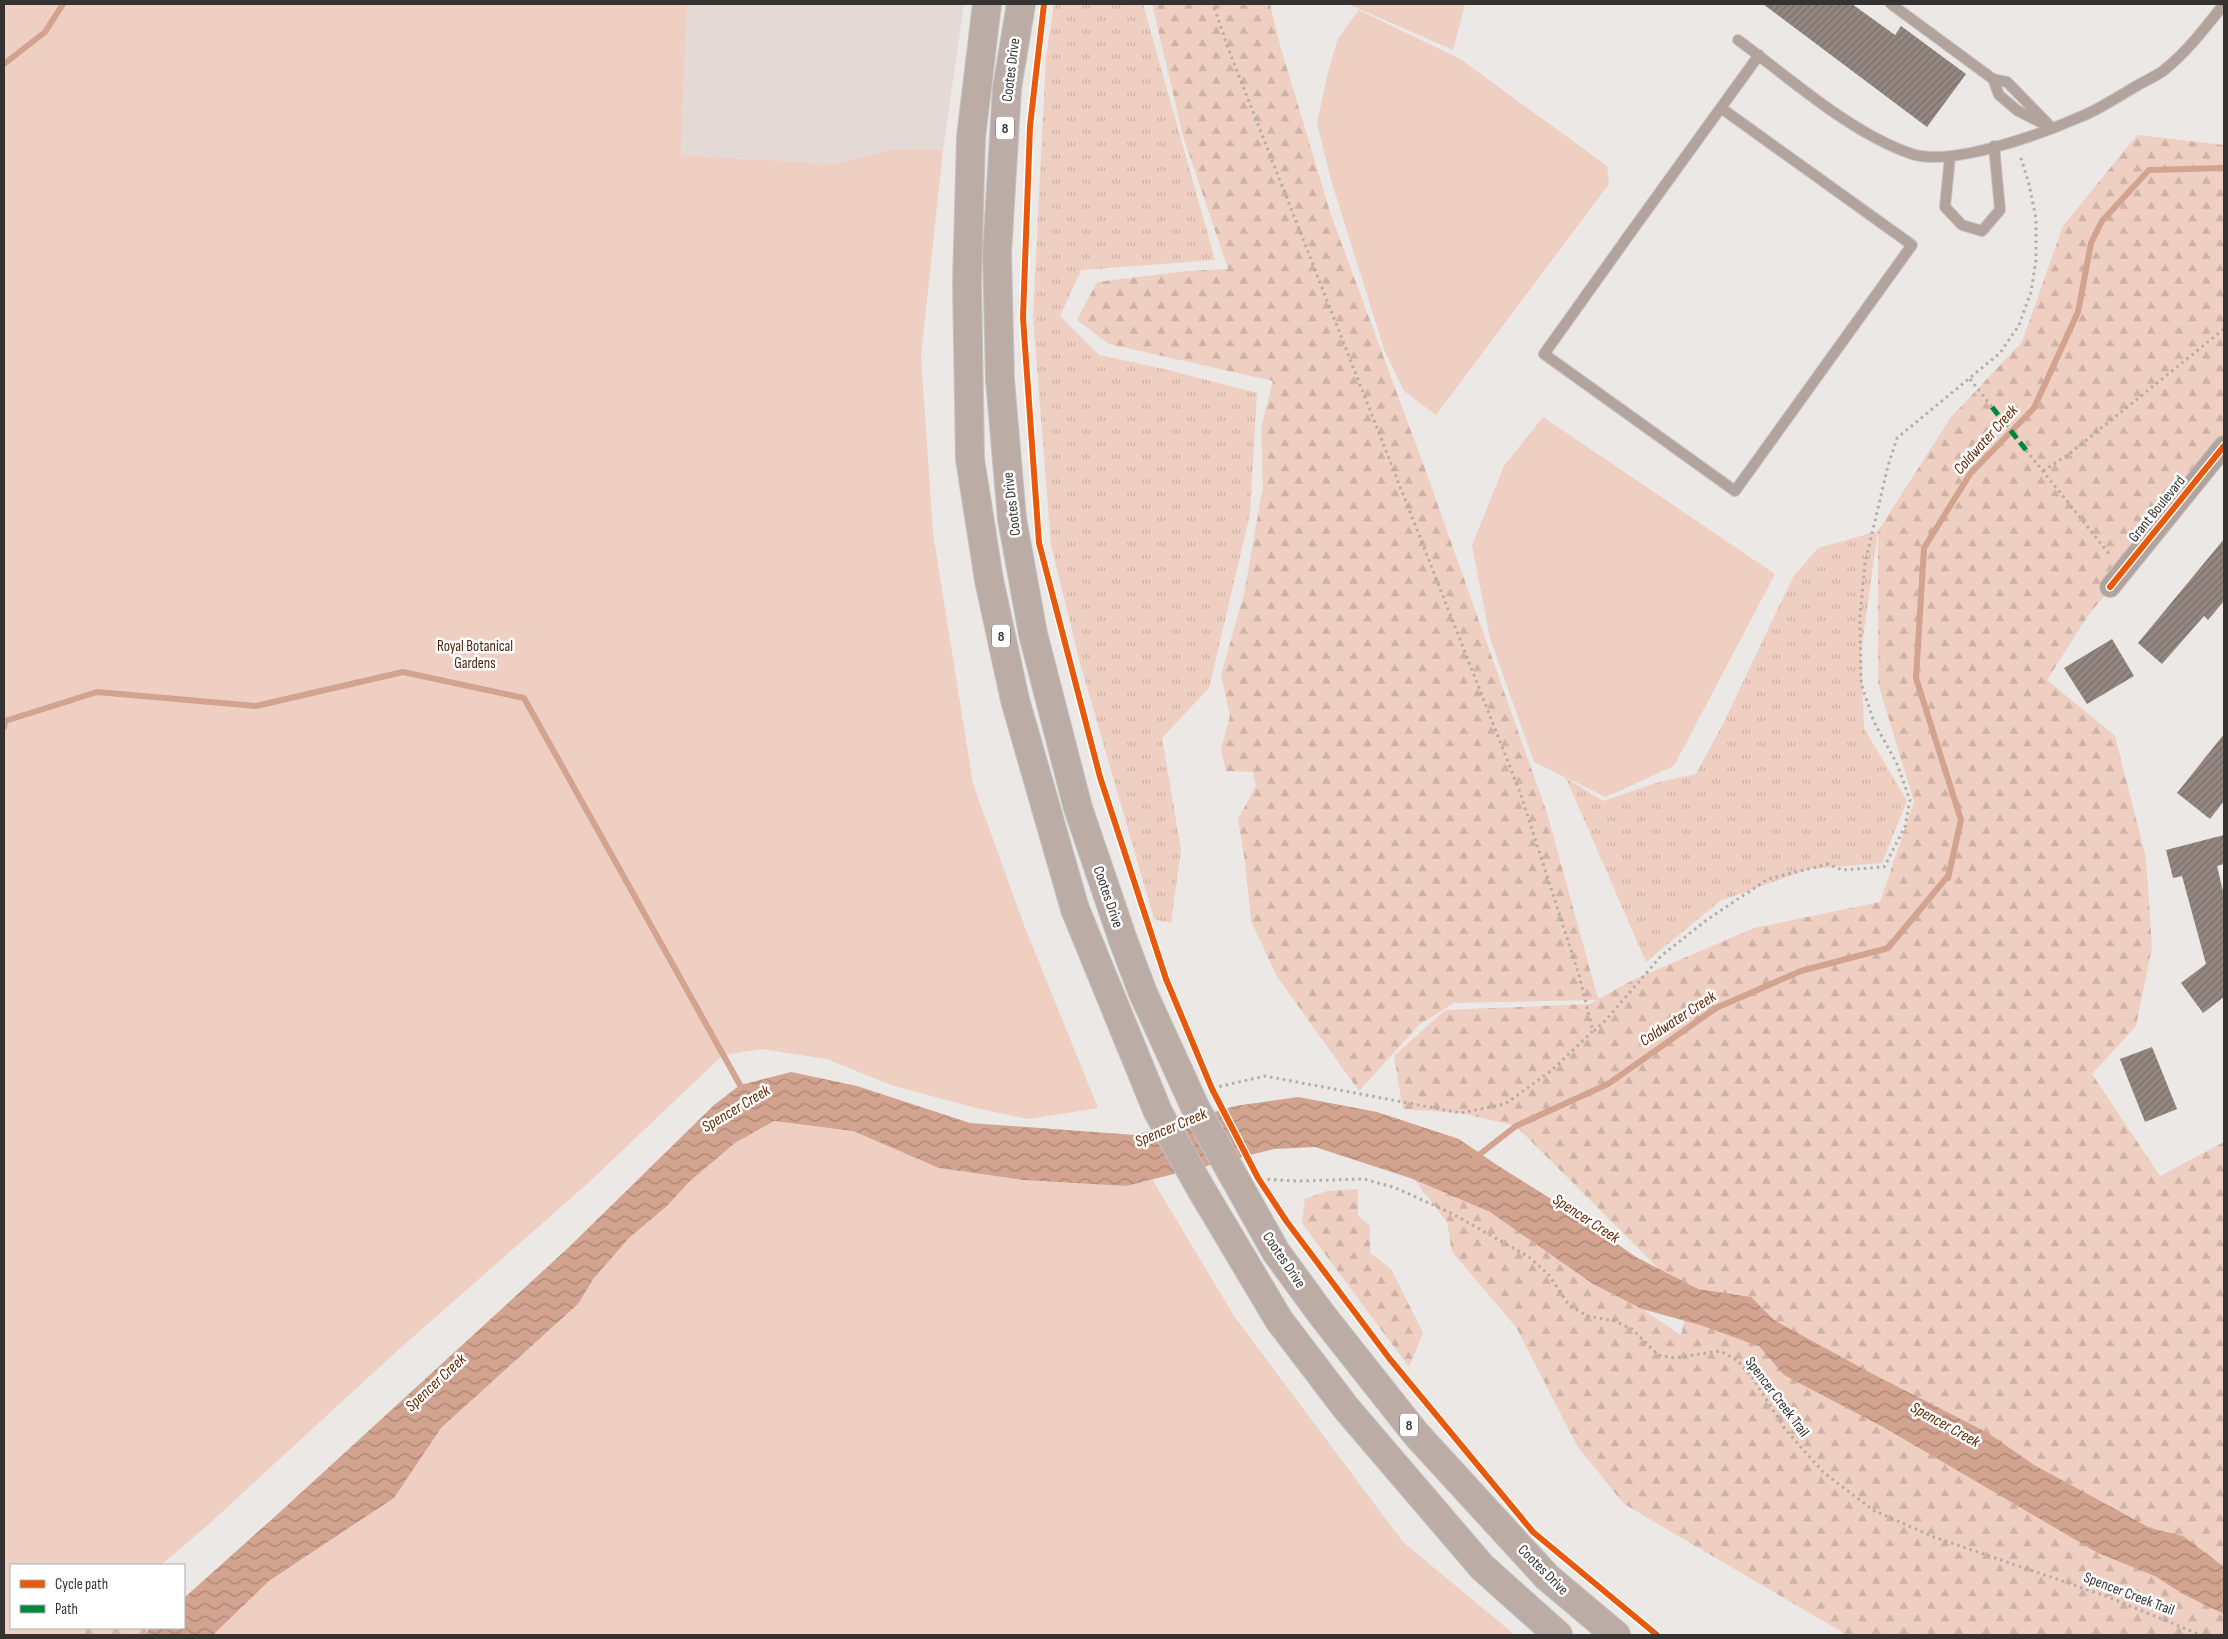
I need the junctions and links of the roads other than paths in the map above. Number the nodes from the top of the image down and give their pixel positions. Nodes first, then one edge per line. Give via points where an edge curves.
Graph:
1 (972, 4) edge
2 (987, 4) edge
3 (1021, 4) edge
4 (1891, 4) edge
5 (2224, 4) edge
6 (1738, 40) dead end
7 (1759, 55) junction
8 (1993, 79) junction
9 (1721, 108) junction
10 (2052, 128) junction
11 (971, 137) junction
12 (1994, 146) junction
13 (1950, 157) junction
14 (2224, 446) edge
15 (2110, 587) dead end
16 (1558, 1635) edge
17 (1616, 1635) edge

1 - 11 main road via 966,74
2 - 11 main road, 8
3 - 17 main road, Cootes Drive / 8 via 1007,88 997,253 1000,380 1012,519 1033,634 1078,808 1143,993 1208,1098 1253,1180 1276,1252 1322,1315 1416,1434 1547,1578
4 - 8 lane
5 - 10 lane via 2196,39 2162,71 2082,117
6 - 7 lane
7 - 9 lane
7 - 13 lane via 1878,140 1914,154
8 - 10 lane via 2007,82
8 - 10 lane via 1999,95 2018,111
9 - 9 lane via 1544,354 1735,491 1912,245
10 - 12 lane
11 - 16 main road, 8 via 967,283 970,459 989,580 1015,700 1075,910 1158,1112 1279,1320 1346,1408 1482,1567
12 - 13 lane
12 - 13 lane via 2000,210 1982,230 1962,226 1945,207
14 - 15 street, Grant Boulevard

